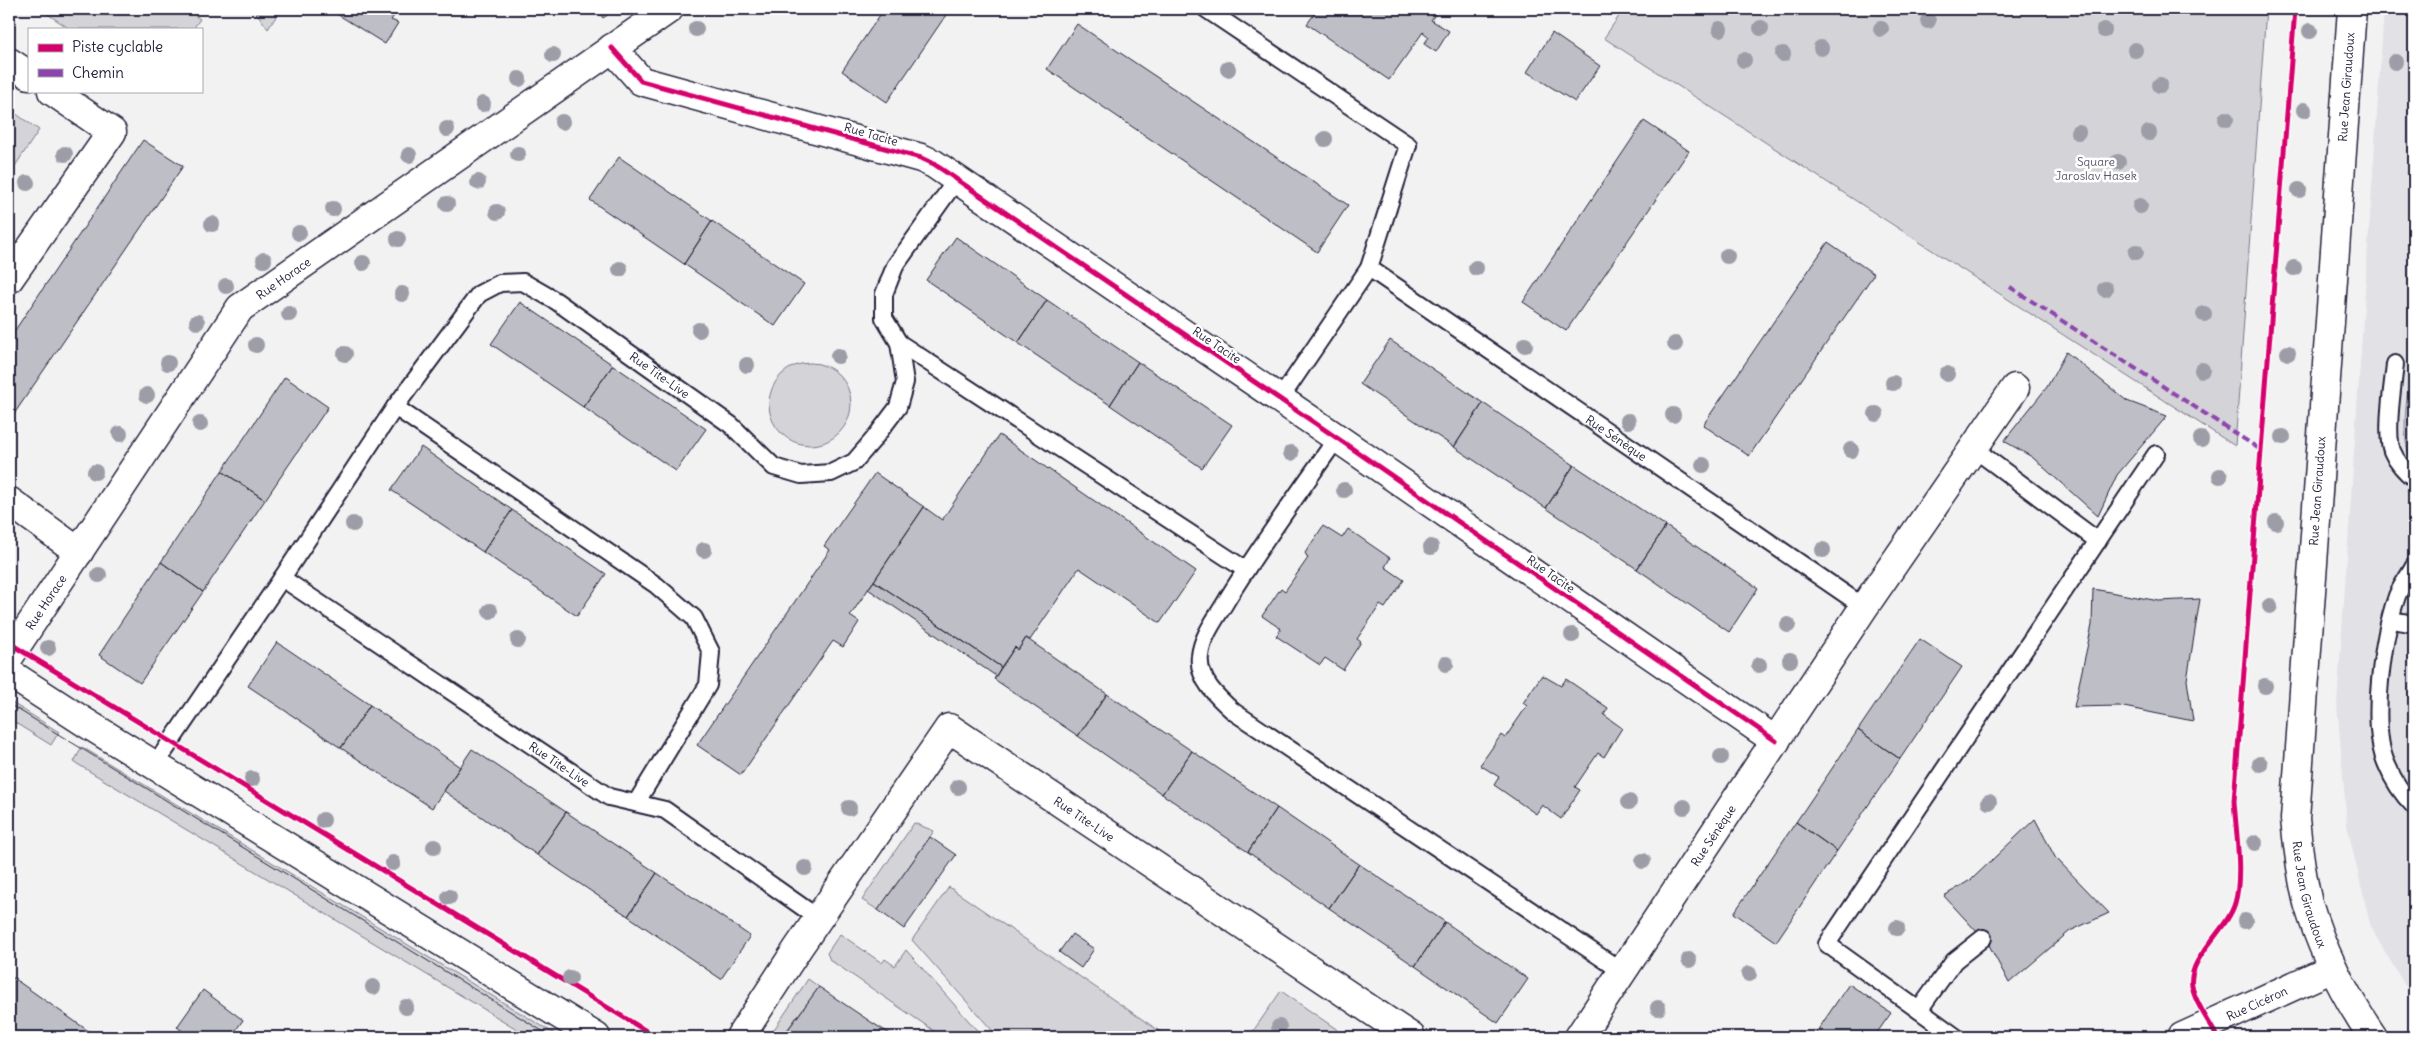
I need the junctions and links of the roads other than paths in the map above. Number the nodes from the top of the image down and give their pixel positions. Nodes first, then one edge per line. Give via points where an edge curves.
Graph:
1 (669, 9) edge
2 (1206, 9) edge
3 (2352, 9) edge
4 (612, 48) junction
5 (9, 62) edge
6 (28, 74) edge
7 (53, 92) edge
8 (957, 179) junction
9 (1369, 268) junction
10 (9, 279) edge
11 (899, 343) junction
12 (2395, 364) dead end
13 (2015, 388) dead end
14 (1280, 399) junction
15 (395, 407) junction
16 (1337, 438) junction
17 (1973, 448) junction
18 (2156, 454) dead end
19 (2414, 478) edge
20 (9, 500) edge
21 (2098, 541) junction
22 (79, 552) junction
23 (2414, 566) edge
24 (1246, 570) junction
25 (282, 578) junction
26 (1864, 606) junction
27 (2392, 620) junction
28 (2414, 624) edge
29 (9, 657) edge
30 (9, 672) edge
31 (1776, 741) junction
32 (155, 765) junction
33 (636, 803) junction
34 (2414, 806) edge
35 (818, 918) junction
36 (1983, 938) dead end
37 (2333, 968) junction
38 (1623, 972) junction
39 (1919, 1010) junction
40 (596, 1037) edge
41 (740, 1037) edge
42 (1411, 1037) edge
43 (1579, 1037) edge
44 (1956, 1037) edge
45 (2182, 1037) edge
46 (2373, 1037) edge

1 - 4 street, Rue Horace
2 - 9 lane via 1408,145
3 - 37 street, Rue Jean Giraudoux via 2295,820 2308,903
4 - 8 street, Rue Tacite via 641,81 921,158
4 - 22 street, Rue Horace via 240,308
5 - 6 street
7 - 10 street via 112,132
8 - 11 lane, Rue Tite-Live via 895,266 884,294 884,318
8 - 14 street, Rue Tacite
9 - 14 lane
9 - 26 lane, Rue Sénèque
11 - 15 lane, Rue Tite-Live via 905,382 898,407 854,462 831,472 801,475 774,467 731,426 556,301 523,282 500,283 479,294
11 - 24 lane
12 - 19 lane via 2389,433 2392,451
13 - 17 street, Rue Sénèque
14 - 16 street, Rue Tacite
15 - 25 lane, Rue Tite-Live
15 - 33 lane via 656,585 694,618 711,652 708,685
16 - 24 lane
16 - 31 street, Rue Tacite
17 - 21 lane
17 - 26 street, Rue Sénèque
18 - 21 lane
20 - 22 street
21 - 39 lane via 1827,944
22 - 29 street, Rue Horace
23 - 27 lane via 2397,595
24 - 38 lane via 1208,631 1199,656 1203,676 1215,695 1234,712
25 - 32 lane, Rue Tite-Live
25 - 33 lane, Rue Tite-Live via 609,797
26 - 31 street, Rue Sénèque
27 - 28 lane
27 - 34 lane via 2379,689 2379,731 2386,764
30 - 32 street
31 - 38 street, Rue Sénèque
32 - 40 street
33 - 35 lane, Rue Tite-Live via 665,810
35 - 41 street, Rue Tite-Live
35 - 42 street, Rue Tite-Live via 949,728
36 - 39 lane via 1954,961
37 - 45 street, Rue Cicéron
37 - 46 street, Rue Jean Giraudoux via 2351,1005
38 - 43 street, Rue Sénèque
39 - 44 lane

